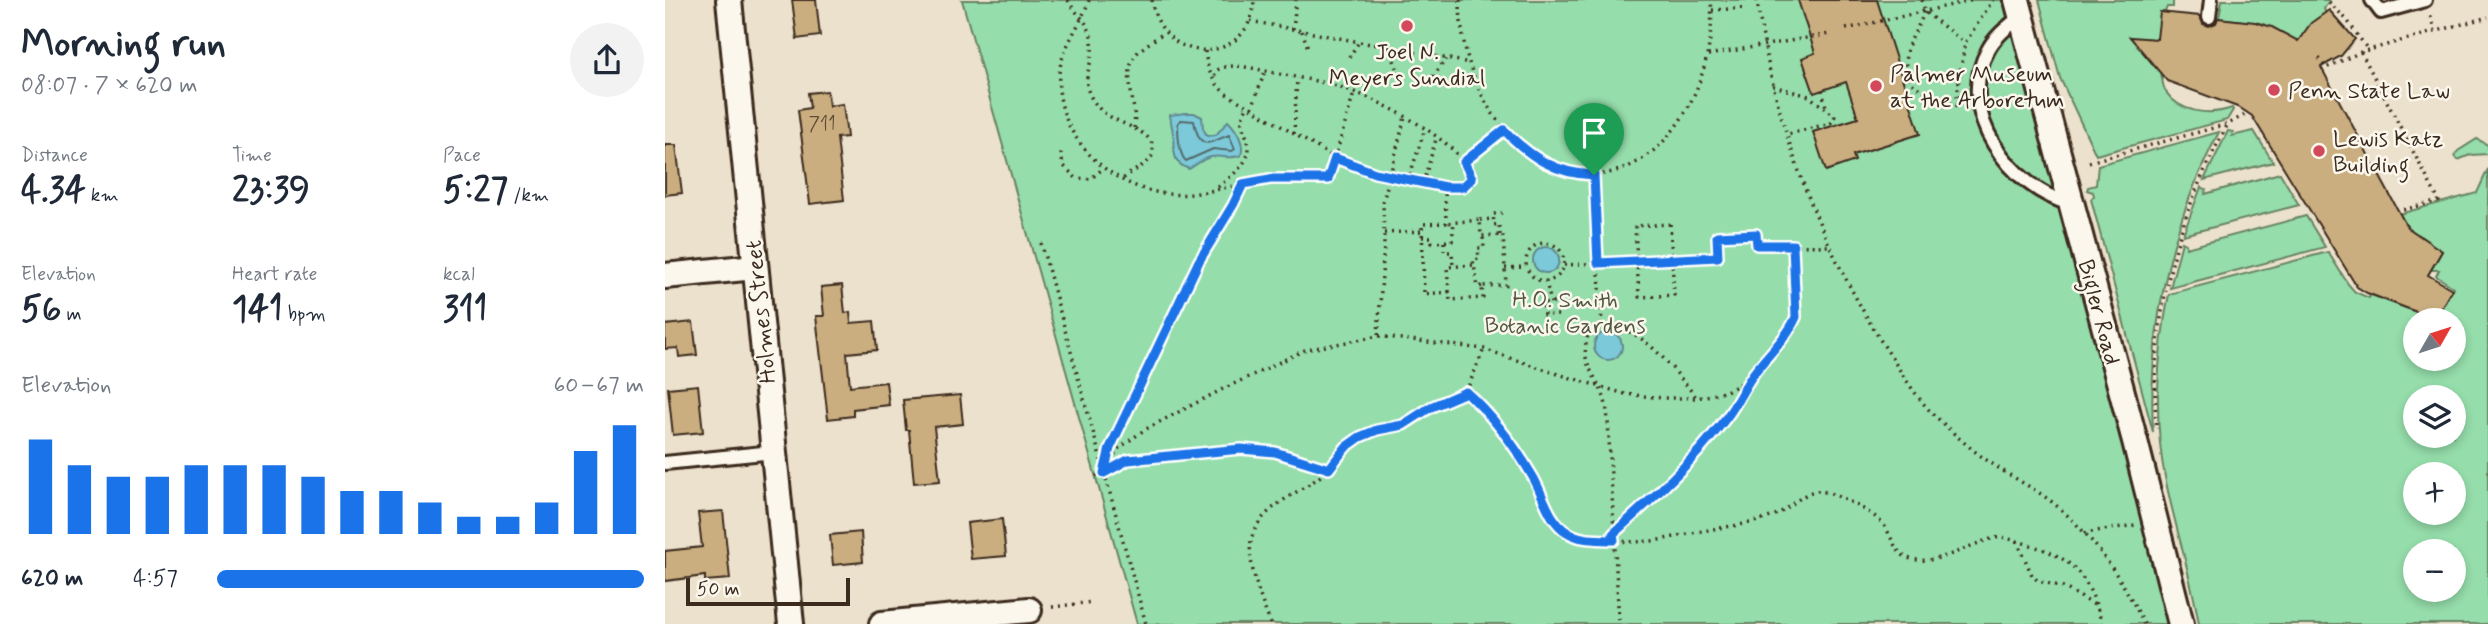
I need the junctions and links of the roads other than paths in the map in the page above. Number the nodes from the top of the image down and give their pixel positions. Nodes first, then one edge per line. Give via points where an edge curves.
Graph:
1 (729, 0) edge
2 (2211, 0) edge
3 (2372, 0) edge
4 (2425, 0) edge
5 (2019, 8) edge
6 (2209, 17) dead end
7 (2071, 204) junction
8 (755, 267) junction
9 (665, 276) edge
10 (773, 452) junction
11 (665, 463) edge
12 (1029, 610) road end
13 (791, 624) edge
14 (882, 624) edge
15 (2181, 624) edge

1 - 8 street, Holmes Street
2 - 6 lane
3 - 4 lane via 2381,12
5 - 7 street, Bigler Road
5 - 7 lane via 1983,61 1979,82 1985,129 2005,162 2026,181
7 - 15 street, Bigler Road
8 - 9 street
8 - 10 street, Holmes Street
10 - 11 lane
10 - 13 street, Holmes Street
12 - 14 street

